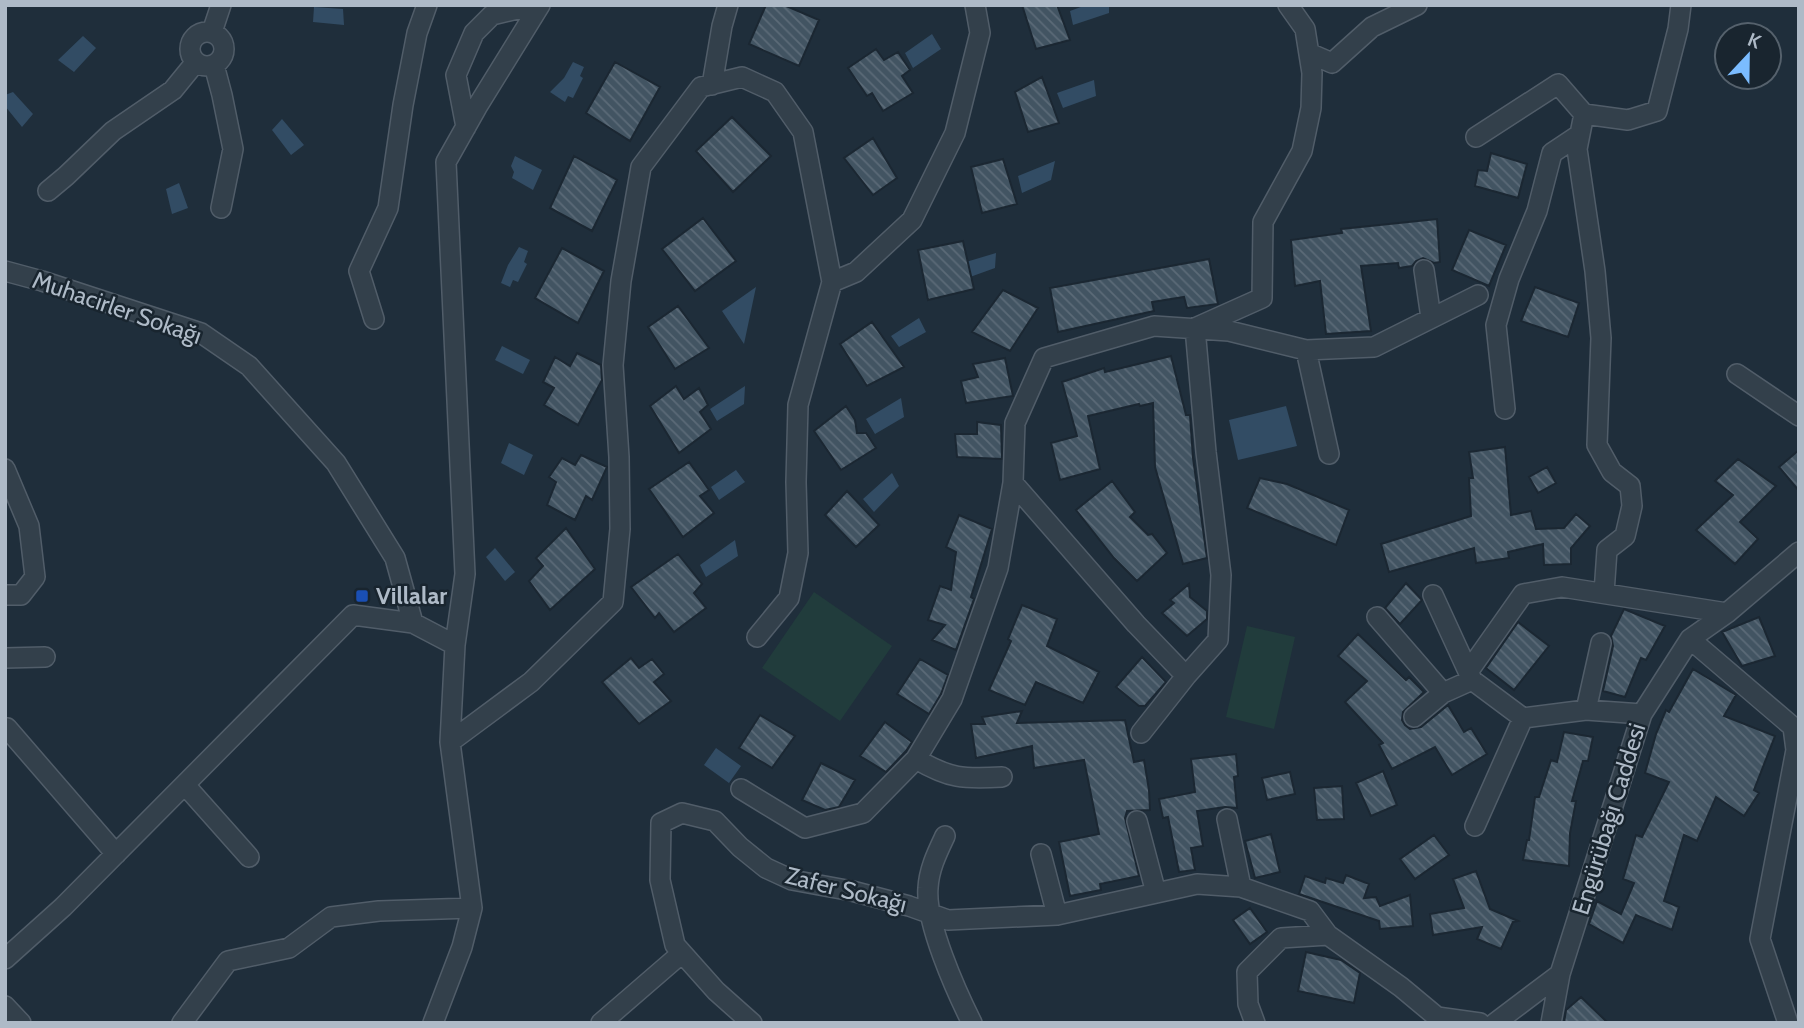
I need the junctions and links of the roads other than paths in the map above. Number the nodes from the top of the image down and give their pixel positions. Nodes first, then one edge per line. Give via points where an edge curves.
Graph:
1 (221, 5) edge
2 (426, 5) edge
3 (538, 5) edge
4 (728, 5) edge
5 (975, 5) edge
6 (1288, 5) edge
7 (1417, 5) edge
8 (1681, 5) edge
9 (212, 32) junction
10 (1309, 53) junction
11 (204, 64) junction
12 (712, 85) junction
13 (1584, 114) junction
14 (466, 127) junction
15 (1579, 135) junction
16 (1476, 137) dead end
17 (48, 191) dead end
18 (221, 208) dead end
19 (1424, 270) dead end
20 (5, 271) edge
21 (832, 282) junction
22 (1478, 295) dead end
23 (1431, 318) junction
24 (374, 320) dead end
25 (1195, 328) junction
26 (1306, 350) junction
27 (1737, 374) dead end
28 (1505, 409) dead end
29 (1797, 411) edge
30 (1329, 454) dead end
31 (5, 469) edge
32 (1013, 482) junction
33 (1799, 552) edge
34 (1604, 593) junction
35 (1433, 595) dead end
36 (5, 596) edge
37 (1727, 612) junction
38 (1377, 617) dead end
39 (413, 622) junction
40 (757, 637) dead end
41 (1690, 639) junction
42 (1601, 643) dead end
43 (456, 645) junction
44 (45, 657) dead end
45 (5, 658) edge
46 (1186, 676) junction
47 (1470, 676) junction
48 (1444, 693) junction
49 (1586, 709) junction
50 (1642, 713) junction
51 (1414, 717) dead end
52 (1523, 718) junction
53 (7, 728) edge
54 (1141, 733) dead end
55 (450, 742) junction
56 (916, 759) junction
57 (1002, 777) dead end
58 (185, 785) junction
59 (741, 789) dead end
60 (1227, 819) dead end
61 (1137, 821) dead end
62 (1475, 826) dead end
63 (945, 836) dead end
64 (116, 854) junction
65 (1041, 854) dead end
66 (249, 857) dead end
67 (1241, 887) junction
68 (1156, 894) junction
69 (472, 908) junction
70 (928, 913) junction
71 (1057, 915) junction
72 (1328, 935) junction
73 (682, 953) junction
74 (5, 959) edge
75 (1560, 974) junction
76 (5, 1006) edge
77 (22, 1023) edge
78 (182, 1023) edge
79 (433, 1023) edge
80 (601, 1023) edge
81 (752, 1023) edge
82 (972, 1023) edge
83 (1255, 1023) edge
84 (1480, 1023) edge
85 (1495, 1023) edge
86 (1551, 1023) edge
87 (1788, 1023) edge

1 - 9 street
2 - 24 street via 403,105 388,208 359,271
3 - 14 street
3 - 14 street via 492,15 474,33 456,75
4 - 12 street
5 - 21 street via 980,33 955,133 912,220 856,272
6 - 10 street via 1305,29
7 - 10 street via 1372,27 1332,63
8 - 13 street via 1657,111 1628,120
9 - 11 street via 225,49 219,63
9 - 11 street via 202,32 189,50
10 - 25 street via 1311,108 1302,151 1263,222 1262,298
11 - 17 street via 113,131
11 - 18 street via 233,149
12 - 21 street via 742,77 775,92 803,132
12 - 55 street via 701,88 641,167 621,281 613,365 620,529 613,603 531,682
13 - 15 street
13 - 16 street via 1558,84
14 - 43 street via 446,162 464,574
15 - 28 street via 1552,153 1537,211 1509,279 1496,326
15 - 34 street via 1601,338 1597,444 1612,472 1630,486 1632,506 1625,536 1607,550
19 - 23 street
20 - 39 street, Muhacirler Sokağı via 201,332 249,366 336,463 395,558
21 - 40 street via 798,405 798,553 789,598
22 - 23 street
23 - 26 street via 1374,347
25 - 26 street via 1229,331
25 - 32 street via 1154,326 1044,358 1015,423
25 - 46 street via 1221,575 1218,640
26 - 30 street
27 - 29 street
31 - 36 street via 29,527 34,577 21,595
32 - 46 street
32 - 56 street via 998,568 952,699
33 - 37 street, Engürübağı Caddesi
34 - 37 street
34 - 47 street via 1562,586 1523,594
35 - 47 street
37 - 41 street, Engürübağı Caddesi
38 - 48 street
39 - 43 street
39 - 58 street via 353,615
41 - 50 street, Engürübağı Caddesi
41 - 87 street via 1793,727 1796,750 1760,939
42 - 49 street
43 - 55 street
44 - 45 street
46 - 54 street
47 - 48 street
47 - 52 street
48 - 51 street
49 - 50 street
49 - 52 street
50 - 75 street, Engürübağı Caddesi
52 - 62 street
53 - 64 street
55 - 69 street
56 - 57 street via 965,779
56 - 59 street via 863,813 805,828
58 - 64 street
58 - 66 street
60 - 67 street
61 - 68 street
63 - 70 street via 932,863
64 - 74 street
65 - 71 street
67 - 68 street, Zafer Sokağı via 1197,884
67 - 72 street, Zafer Sokağı via 1310,911
68 - 71 street, Zafer Sokağı
69 - 78 street via 331,917 289,948 228,961
69 - 79 street
70 - 71 street, Zafer Sokağı via 948,920
70 - 73 street, Zafer Sokağı via 792,880 766,868 715,821 682,813 661,823 660,869 675,945
70 - 82 street
72 - 83 street via 1281,938 1247,972 1248,1004
72 - 84 street, Zafer Sokağı via 1437,1017
73 - 80 street
73 - 81 street, Zafer Sokağı
75 - 85 street
75 - 86 street, Engürübağı Caddesi
76 - 77 street

